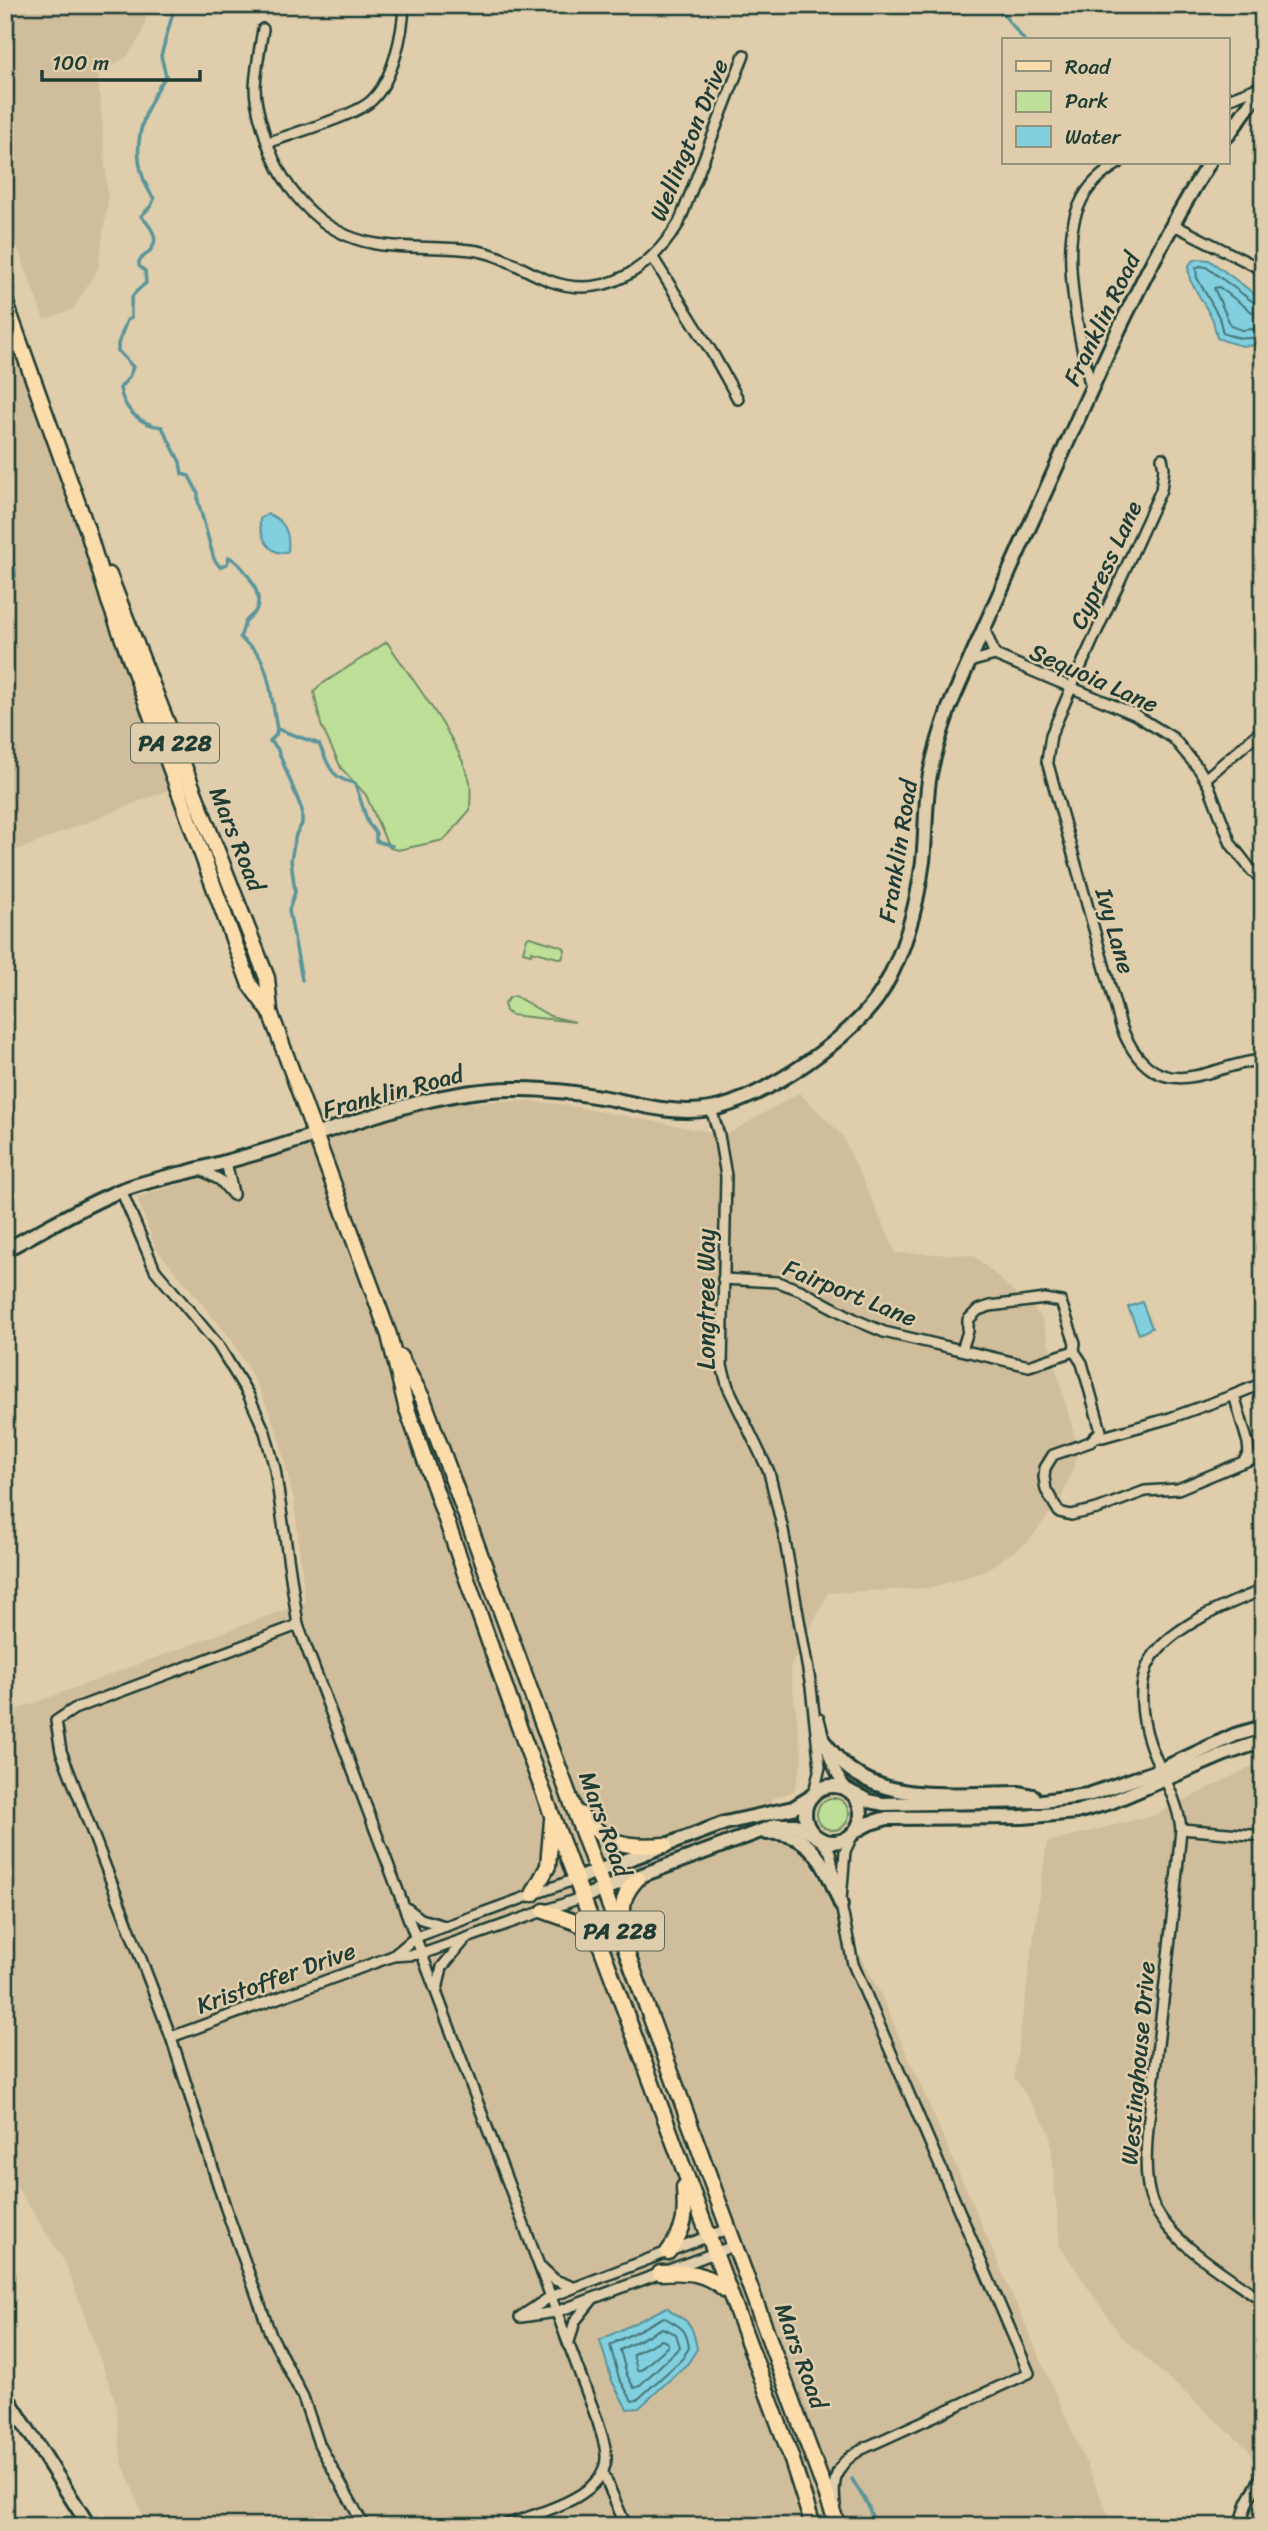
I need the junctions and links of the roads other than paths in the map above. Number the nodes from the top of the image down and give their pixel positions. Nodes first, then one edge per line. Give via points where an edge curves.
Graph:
1 (404, 5) edge
2 (263, 29) dead end
3 (744, 55) dead end
4 (1263, 86) edge
5 (1230, 98) edge
6 (1230, 132) edge
7 (267, 144) junction
8 (1117, 164) edge
9 (1208, 164) edge
10 (1172, 224) junction
11 (653, 258) junction
12 (1263, 270) edge
13 (5, 301) edge
14 (1091, 388) junction
15 (738, 399) dead end
16 (1162, 458) dead end
17 (984, 628) junction
18 (995, 655) junction
19 (969, 662) junction
20 (1072, 686) junction
21 (1263, 729) edge
22 (1205, 779) junction
23 (1263, 879) edge
24 (1263, 1060) edge
25 (711, 1109) junction
26 (316, 1135) junction
27 (226, 1162) junction
28 (200, 1169) junction
29 (121, 1190) junction
30 (5, 1250) edge
31 (723, 1279) junction
32 (391, 1340) junction
33 (962, 1350) junction
34 (1074, 1352) junction
35 (1263, 1383) edge
36 (1234, 1395) junction
37 (1096, 1437) junction
38 (1263, 1454) edge
39 (1243, 1462) junction
40 (1263, 1590) edge
41 (298, 1625) junction
42 (811, 1687) junction
43 (1263, 1727) edge
44 (1263, 1741) edge
45 (825, 1742) junction
46 (1162, 1775) junction
47 (850, 1791) junction
48 (812, 1795) junction
49 (1058, 1800) junction
50 (949, 1802) junction
51 (575, 1809) junction
52 (552, 1816) junction
53 (949, 1816) junction
54 (1181, 1829) junction
55 (855, 1832) junction
56 (756, 1834) junction
57 (816, 1835) junction
58 (1263, 1836) edge
59 (666, 1845) junction
60 (598, 1870) junction
61 (576, 1878) junction
62 (638, 1878) junction
63 (605, 1890) junction
64 (533, 1894) junction
65 (583, 1897) junction
66 (404, 1904) junction
67 (841, 1905) junction
68 (544, 1911) junction
69 (447, 1926) junction
70 (597, 1933) junction
71 (416, 1937) junction
72 (467, 1939) junction
73 (422, 1954) junction
74 (393, 1956) junction
75 (438, 1995) junction
76 (171, 2037) junction
77 (666, 2058) junction
78 (683, 2172) junction
79 (730, 2228) junction
80 (708, 2236) junction
81 (736, 2245) junction
82 (668, 2252) junction
83 (714, 2253) junction
84 (537, 2263) junction
85 (660, 2273) junction
86 (575, 2288) junction
87 (731, 2295) junction
88 (550, 2297) junction
89 (594, 2298) junction
90 (1263, 2301) edge
91 (556, 2312) junction
92 (570, 2348) junction
93 (5, 2394) edge
94 (603, 2473) junction
95 (1263, 2473) edge
96 (838, 2525) edge
97 (89, 2526) edge
98 (364, 2526) edge
99 (503, 2526) edge
100 (626, 2526) edge
101 (813, 2526) edge
102 (1240, 2526) edge

1 - 7 street via 396,52 387,78 371,101
2 - 7 street, Wellington Drive via 255,89
3 - 11 street, Wellington Drive via 679,223
4 - 5 street
4 - 6 street
7 - 11 street, Wellington Drive via 281,177 301,202 351,237 375,244 492,254 550,281 589,287 631,273
8 - 14 street via 1091,186 1079,205 1072,234 1074,298
9 - 10 street, Franklin Road
10 - 12 street
10 - 14 street, Franklin Road
11 - 15 street
13 - 26 main road, Mars Road / PA 228 via 250,985 270,1012
14 - 17 street, Franklin Road
16 - 20 street, Cypress Lane via 1161,490
17 - 18 street, Sequoia Lane
17 - 19 street, Franklin Road
18 - 19 street, Sequoia Lane
18 - 20 street, Sequoia Lane
19 - 25 street, Franklin Road via 949,708 929,779 923,862 908,932 880,994 828,1047 750,1095
20 - 22 street, Sequoia Lane via 1156,726 1185,751
20 - 24 street, Ivy Lane via 1051,735 1047,761 1125,1037 1137,1057 1155,1073 1174,1078
21 - 22 street
22 - 23 street, Sequoia Lane via 1231,844
25 - 26 street, Franklin Road via 686,1112 576,1093 488,1090 405,1106
25 - 31 street, Longtree Way via 726,1176
26 - 27 street, Franklin Road
26 - 32 main road, Mars Road / PA 228
27 - 28 street, Franklin Road
27 - 28 street via 233,1195 220,1180
28 - 29 street, Franklin Road
29 - 30 street, Franklin Road
29 - 41 street via 155,1270 218,1345 265,1432 275,1469
31 - 33 street, Fairport Lane via 778,1282 884,1332
31 - 42 street, Longtree Way via 724,1375 769,1472
32 - 51 main road, Mars Road / PA 228 via 423,1399
32 - 52 main road, Mars Road / PA 228 via 406,1406
33 - 34 street, Fairport Lane via 1028,1366
33 - 34 street via 968,1320 978,1310 1045,1299 1061,1302
34 - 37 street via 1093,1397 1101,1431
35 - 36 street
36 - 37 street via 1151,1424
36 - 39 street via 1248,1443 1249,1453
37 - 39 street via 1053,1455 1045,1468 1046,1490 1059,1512 1070,1515 1145,1491 1178,1489
38 - 39 street
40 - 46 street, Westinghouse Drive via 1209,1614 1171,1637 1152,1657 1143,1683 1142,1713
41 - 66 street
41 - 76 street via 74,1709 55,1721 61,1751
42 - 45 street
42 - 48 street via 820,1767
43 - 46 street via 1236,1735
44 - 46 street
45 - 47 street via 834,1772
45 - 49 street via 844,1765 880,1786 913,1793 1019,1793
46 - 49 street
46 - 53 street via 1099,1806 1065,1814
46 - 54 street, Westinghouse Drive
47 - 48 street via 831,1786
47 - 50 street via 877,1804
47 - 55 street via 861,1812
48 - 57 street via 805,1812 807,1825
48 - 59 street via 793,1808 725,1823
49 - 50 street
50 - 53 street
51 - 59 main road via 613,1841 632,1847
51 - 60 main road, Mars Road / PA 228
52 - 61 main road, Mars Road / PA 228
52 - 64 main road via 548,1866
53 - 55 street via 887,1818
54 - 58 street
54 - 90 street, Westinghouse Drive via 1147,2186 1153,2205 1175,2235
55 - 57 street via 835,1842
55 - 67 street via 845,1851
56 - 57 street via 783,1824
56 - 62 street
56 - 67 street via 783,1833 804,1841 826,1871
57 - 67 street via 832,1859
59 - 60 street
60 - 61 street
60 - 63 main road, Mars Road / PA 228
61 - 64 street, Kristoffer Drive
61 - 65 main road, Mars Road / PA 228
62 - 63 street
62 - 77 main road via 626,1892 623,1917 647,1983
63 - 65 street
63 - 77 main road, Mars Road / PA 228
64 - 69 street, Kristoffer Drive
65 - 68 street, Kristoffer Drive
65 - 70 main road, Mars Road / PA 228
66 - 69 street via 421,1919
66 - 71 street
67 - 96 street via 853,1964 1029,2373 859,2450 842,2463 834,2481
68 - 70 main road
68 - 72 street, Kristoffer Drive
69 - 71 street, Kristoffer Drive
70 - 78 main road, Mars Road / PA 228
71 - 73 street
71 - 74 street, Kristoffer Drive
72 - 73 street, Kristoffer Drive
72 - 75 street via 442,1967
73 - 74 street, Kristoffer Drive
73 - 75 street
74 - 76 street, Kristoffer Drive
75 - 84 street
76 - 98 street via 270,2333 303,2397 319,2444
77 - 79 main road, Mars Road / PA 228
78 - 80 main road, Mars Road / PA 228
78 - 82 main road via 684,2227
79 - 80 street
79 - 81 main road, Mars Road / PA 228
80 - 82 street
80 - 83 main road, Mars Road / PA 228
81 - 83 street
81 - 96 main road, Mars Road / PA 228
82 - 86 street
83 - 85 street
83 - 87 main road, Mars Road / PA 228
84 - 86 street via 555,2280
84 - 88 street
85 - 87 main road via 702,2275
85 - 89 street
86 - 88 street
87 - 101 main road, Mars Road / PA 228
88 - 91 street
88 - 91 street via 520,2317
89 - 91 street
89 - 92 street via 575,2321
91 - 92 street
92 - 94 street via 602,2435
93 - 97 street
94 - 99 street via 578,2497
94 - 100 street
95 - 102 street

